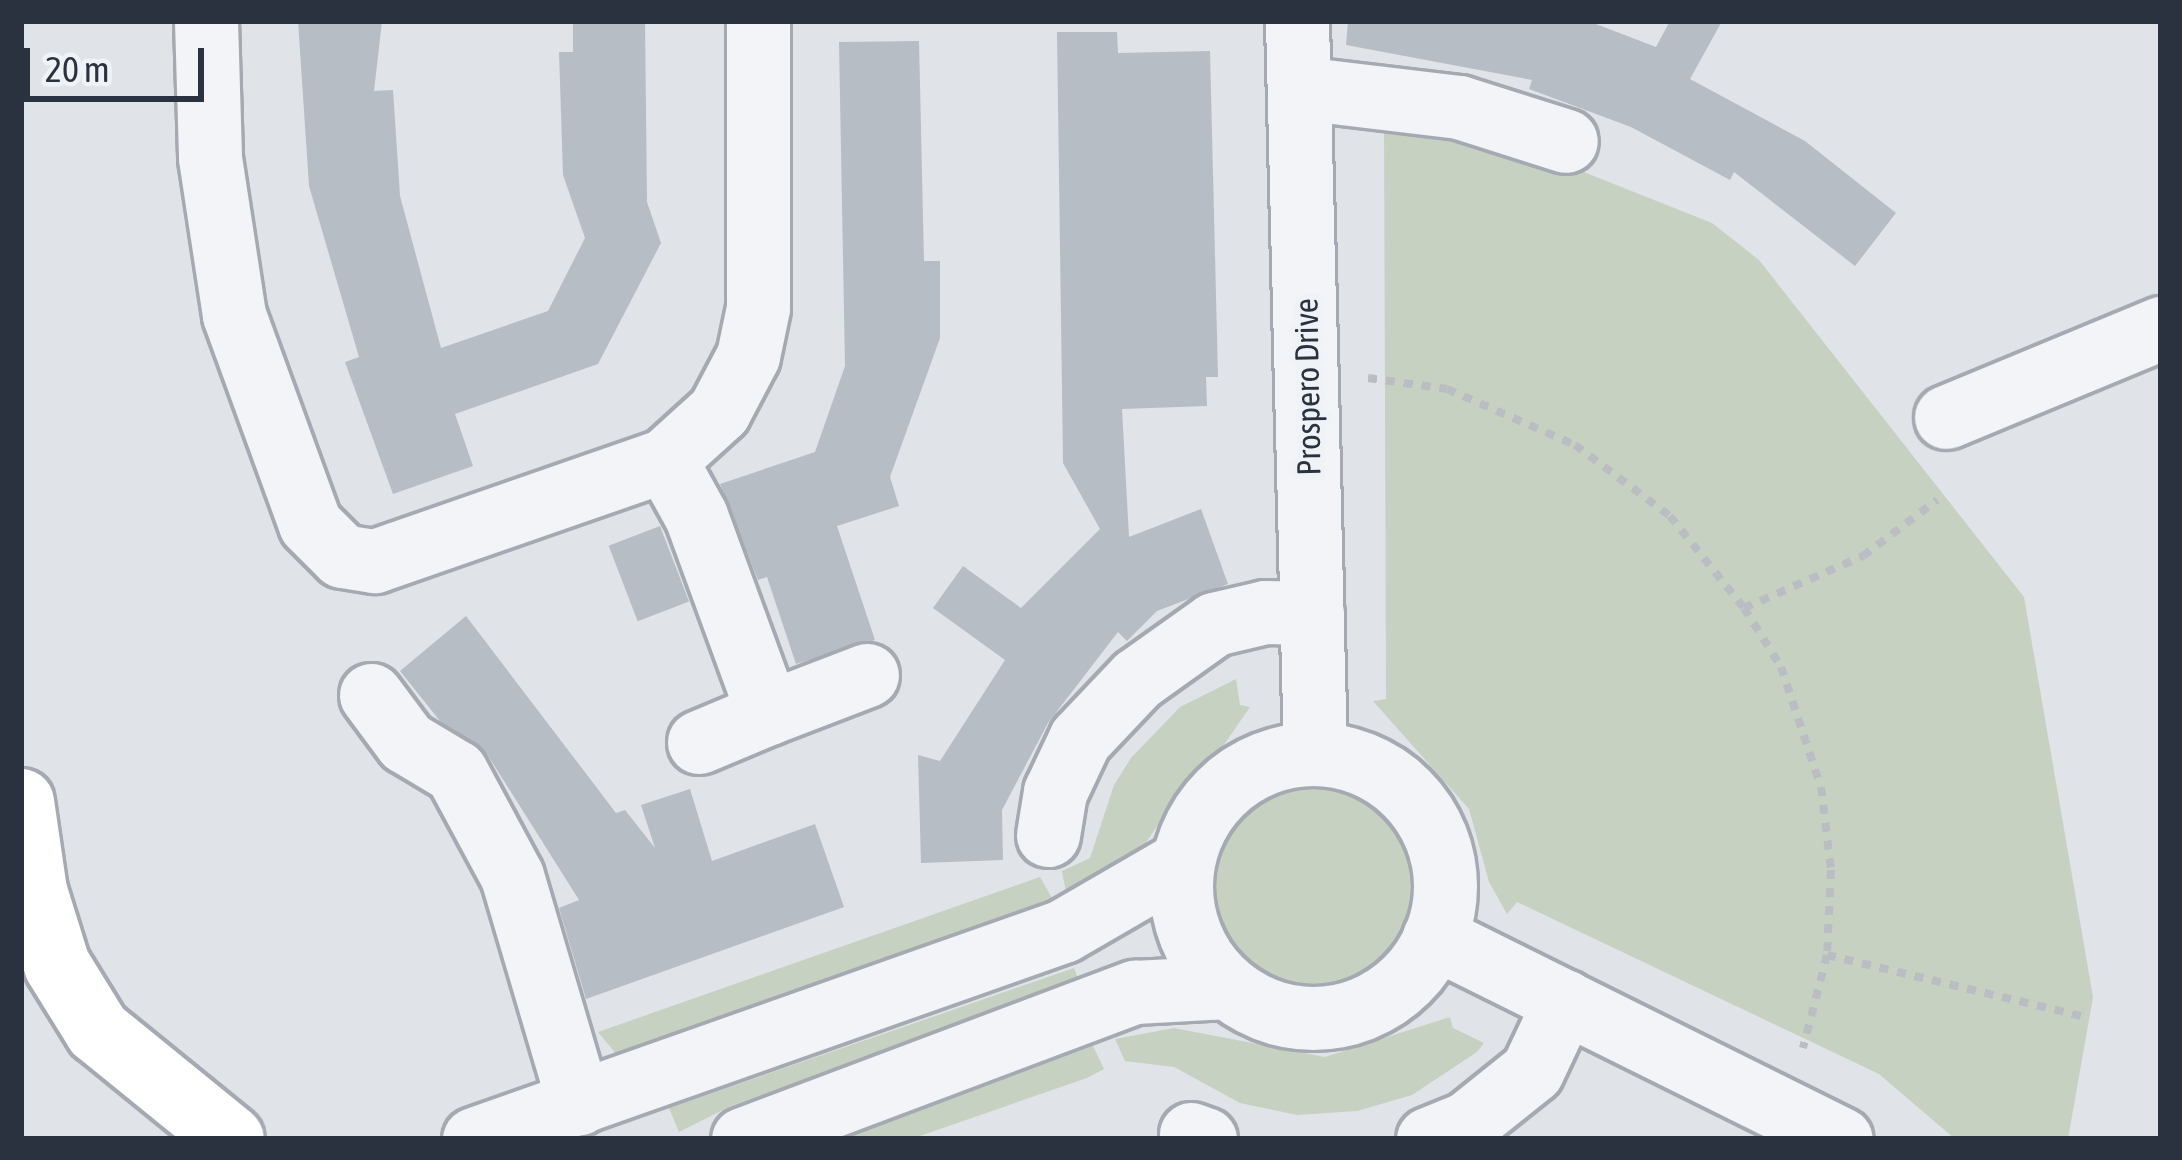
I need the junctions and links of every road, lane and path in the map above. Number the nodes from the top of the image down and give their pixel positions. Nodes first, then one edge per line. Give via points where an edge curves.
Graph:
1 (206, 21) edge
2 (758, 21) edge
3 (1297, 21) edge
4 (1300, 88) junction
5 (1566, 141) dead end
6 (2161, 328) edge
7 (1368, 378) dead end
8 (1946, 417) dead end
9 (665, 460) junction
10 (1937, 500) dead end
11 (1744, 608) junction
12 (1312, 613) junction
13 (867, 675) dead end
14 (371, 695) dead end
15 (768, 713) junction
16 (699, 742) dead end
17 (1315, 753) junction
18 (21, 802) edge
19 (1048, 836) dead end
20 (1182, 862) junction
21 (1434, 937) junction
22 (1826, 956) junction
23 (1227, 987) junction
24 (1565, 1000) junction
25 (2086, 1017) dead end
26 (1803, 1048) dead end
27 (579, 1102) junction
28 (231, 1139) edge
29 (474, 1139) edge
30 (743, 1139) edge
31 (1428, 1139) edge
32 (1841, 1139) edge

1 - 9 street via 210,158 234,315 310,524 342,556 375,561
2 - 9 street via 752,340 719,411
3 - 4 street, Prospero Drive
4 - 5 street via 1460,107
4 - 12 street, Prospero Drive
6 - 8 street
7 - 11 path via 1447,389 1576,446 1670,516
9 - 15 street via 696,516
10 - 11 path via 1863,556
11 - 22 path via 1780,667 1821,787 1831,870
12 - 17 street, Prospero Drive
12 - 19 street via 1214,624 1137,679 1080,739 1055,792
13 - 15 street
14 - 27 street via 406,742 456,772 512,876
15 - 16 street
17 - 20 street via 1284,756 1229,783 1191,832
17 - 21 street via 1377,770 1424,813 1445,874
18 - 28 highway via 34,891 57,965 98,1031
20 - 23 street via 1182,908 1197,952
20 - 27 street via 1063,931
21 - 23 street via 1391,992 1326,1018 1290,1017
21 - 24 street
22 - 25 path
22 - 26 path
23 - 30 street via 1135,992
24 - 31 street via 1532,1071 1467,1123
24 - 32 street
27 - 29 street

